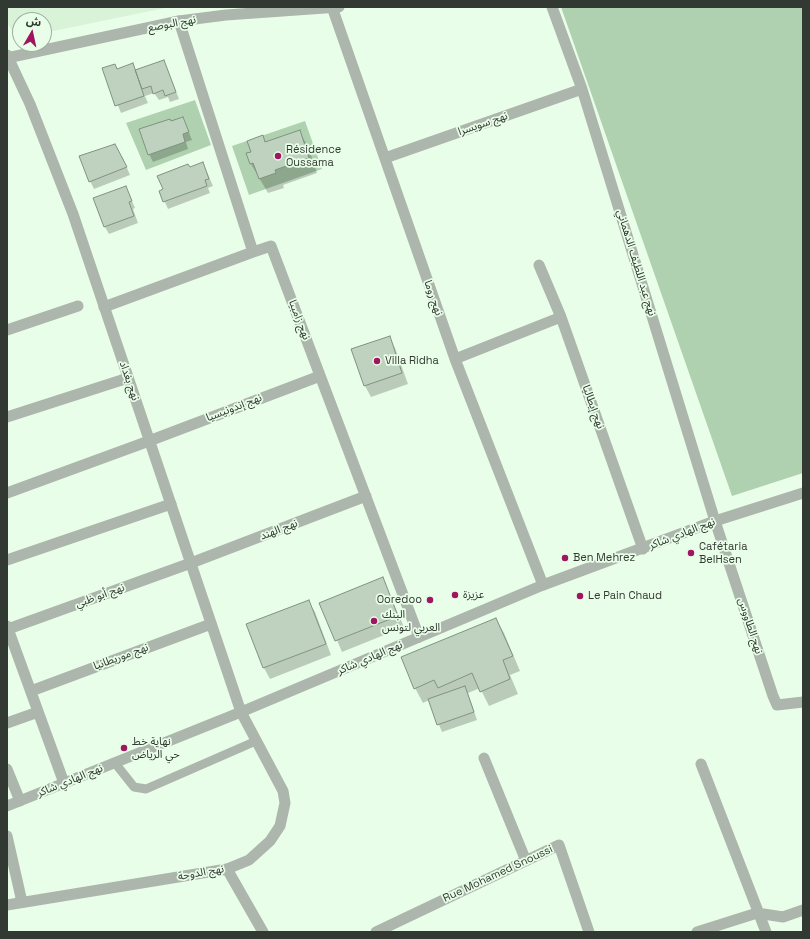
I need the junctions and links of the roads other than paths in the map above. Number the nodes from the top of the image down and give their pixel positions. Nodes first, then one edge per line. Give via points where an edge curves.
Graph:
1 (332, 7) edge
2 (339, 7) edge
3 (552, 7) edge
4 (179, 21) junction
5 (7, 57) edge
6 (582, 89) junction
7 (385, 158) junction
8 (253, 252) junction
9 (539, 265) dead end
10 (78, 306) dead end
11 (104, 307) junction
12 (561, 317) junction
13 (7, 330) edge
14 (455, 359) junction
15 (320, 376) junction
16 (128, 378) junction
17 (7, 417) edge
18 (149, 441) junction
19 (7, 493) edge
20 (803, 493) edge
21 (366, 496) junction
22 (171, 504) junction
23 (715, 521) junction
24 (643, 549) junction
25 (7, 560) edge
26 (191, 563) junction
27 (543, 585) junction
28 (211, 624) junction
29 (8, 627) edge
30 (419, 637) junction
31 (11, 647) edge
32 (31, 691) junction
33 (803, 702) edge
34 (38, 712) junction
35 (241, 712) junction
36 (7, 723) edge
37 (256, 741) junction
38 (484, 758) dead end
39 (115, 763) junction
40 (701, 764) dead end
41 (7, 769) edge
42 (64, 783) junction
43 (20, 801) junction
44 (7, 806) edge
45 (7, 836) edge
46 (526, 861) junction
47 (227, 869) junction
48 (22, 902) junction
49 (7, 906) edge
50 (803, 910) edge
51 (757, 913) junction
52 (263, 932) edge
53 (376, 932) edge
54 (589, 932) edge
55 (696, 932) edge
56 (766, 932) edge

1 - 2 street, نهج البوصع
1 - 4 street, نهج البوصع
1 - 7 street, نهج روما
3 - 6 street, نهج عبد اللطيف الدهماني
4 - 5 street, نهج البوصع
4 - 8 street
5 - 11 street, نهج بغداد via 49,150
6 - 7 street, نهج سويسرا
6 - 23 street, نهج عبد اللطيف الدهماني
7 - 14 street, نهج روما
8 - 11 street
8 - 15 street, نهج زامبيا via 271,246
9 - 12 street, نهج إيطاليا
10 - 13 street
11 - 16 street, نهج بغداد
12 - 14 street
12 - 24 street, نهج إيطاليا
14 - 27 street, نهج روما
15 - 18 street, نهج إندونيسيا
15 - 21 street, نهج زامبيا
16 - 17 street
16 - 18 street, نهج بغداد
18 - 19 street, نهج إندونيسيا
18 - 22 street, نهج بغداد
20 - 23 street, نهج الهادي شاكر
21 - 26 street, نهج الهند
21 - 30 street, نهج زامبيا
22 - 25 street
22 - 26 street, نهج بغداد
23 - 24 street, نهج الهادي شاكر
23 - 33 street, نهج الطاووس via 777,706
24 - 27 street, نهج الهادي شاكر
26 - 28 street, نهج بغداد
26 - 29 street, نهج أبو ظبي
27 - 30 street, نهج الهادي شاكر
28 - 32 street, نهج موريطانيا
28 - 35 street, نهج بغداد
29 - 31 street
30 - 35 street, نهج الهادي شاكر
31 - 32 street
32 - 34 street
34 - 36 street
34 - 42 street
35 - 37 street, نهج الدوحة
35 - 39 street, نهج الهادي شاكر
37 - 39 lane via 146,789 134,787
37 - 47 street, نهج الدوحة via 283,792 284,814 270,841 249,860
38 - 46 street
39 - 42 street, نهج الهادي شاكر
40 - 51 street
41 - 43 street
42 - 43 street, نهج الهادي شاكر
43 - 44 street, نهج الهادي شاكر
45 - 48 street
46 - 53 street, Rue Mohamed Snoussi
46 - 54 street, Rue Mohamed Snoussi via 559,845
47 - 48 street, نهج الدوحة
47 - 52 street
48 - 49 street, نهج الدوحة
50 - 51 street via 783,917
51 - 55 street
51 - 56 street

